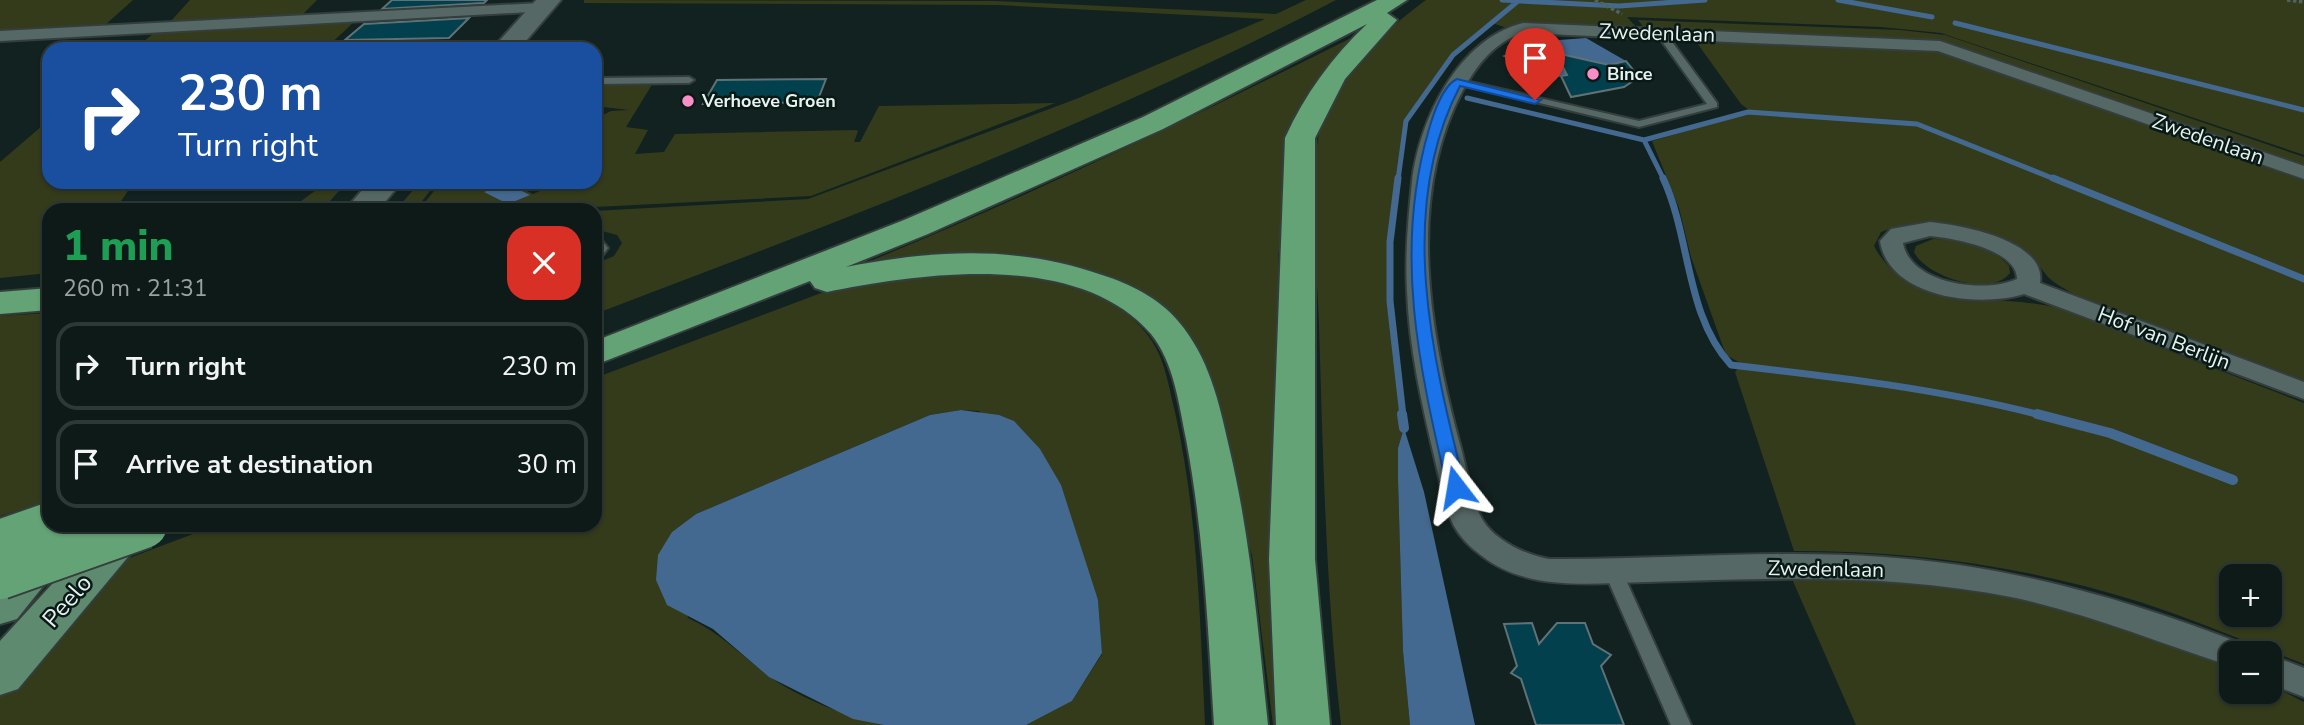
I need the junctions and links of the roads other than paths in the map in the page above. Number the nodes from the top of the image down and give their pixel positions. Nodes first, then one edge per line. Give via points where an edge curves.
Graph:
1 (1357, 0) edge
2 (1395, 0) edge
3 (1407, 0) edge
4 (545, 4) edge
5 (1661, 33) junction
6 (0, 36) edge
7 (511, 42) edge
8 (689, 79) dead end
9 (602, 81) edge
10 (1457, 82) junction
11 (2304, 173) edge
12 (380, 189) edge
13 (367, 203) edge
14 (2025, 286) junction
15 (42, 288) edge
16 (0, 291) edge
17 (739, 299) junction
18 (42, 300) edge
19 (0, 303) edge
20 (602, 325) edge
21 (602, 351) edge
22 (2304, 391) edge
23 (42, 528) edge
24 (66, 532) edge
25 (124, 532) edge
26 (126, 532) edge
27 (0, 543) edge
28 (1613, 571) junction
29 (0, 576) edge
30 (0, 606) edge
31 (2219, 649) edge
32 (2282, 673) edge
33 (0, 675) edge
34 (2304, 683) edge
35 (1241, 725) edge
36 (1303, 725) edge
37 (1681, 725) edge

1 - 20 highway via 1079,132 880,217
2 - 17 highway via 1153,123
3 - 36 highway via 1350,53 1316,99 1300,138 1292,570
4 - 6 street
4 - 7 main road
5 - 10 street, Zwedenlaan via 1515,29 1498,36
5 - 10 lane via 1713,105 1639,124
5 - 11 street, Zwedenlaan via 1940,46
8 - 9 lane
10 - 28 street, Zwedenlaan via 1432,135 1420,196 1418,242 1420,316 1456,487 1468,523 1508,559 1549,571
12 - 13 main road
14 - 14 street via 2029,272 2022,262 1982,239 1930,229 1899,234 1891,241 1896,261 1931,282 1980,294 2003,294
14 - 22 street, Hof van Berlijn
15 - 16 highway
17 - 21 highway
17 - 35 highway via 906,267 1008,263 1072,274 1118,293 1159,321 1181,353 1193,385 1223,519
18 - 19 highway
23 - 27 highway, bridge
24 - 30 main road
25 - 29 highway, bridge
26 - 33 main road, Peelo
28 - 31 street, Zwedenlaan via 1829,567 1961,576 2067,598
28 - 37 lane
32 - 34 street

